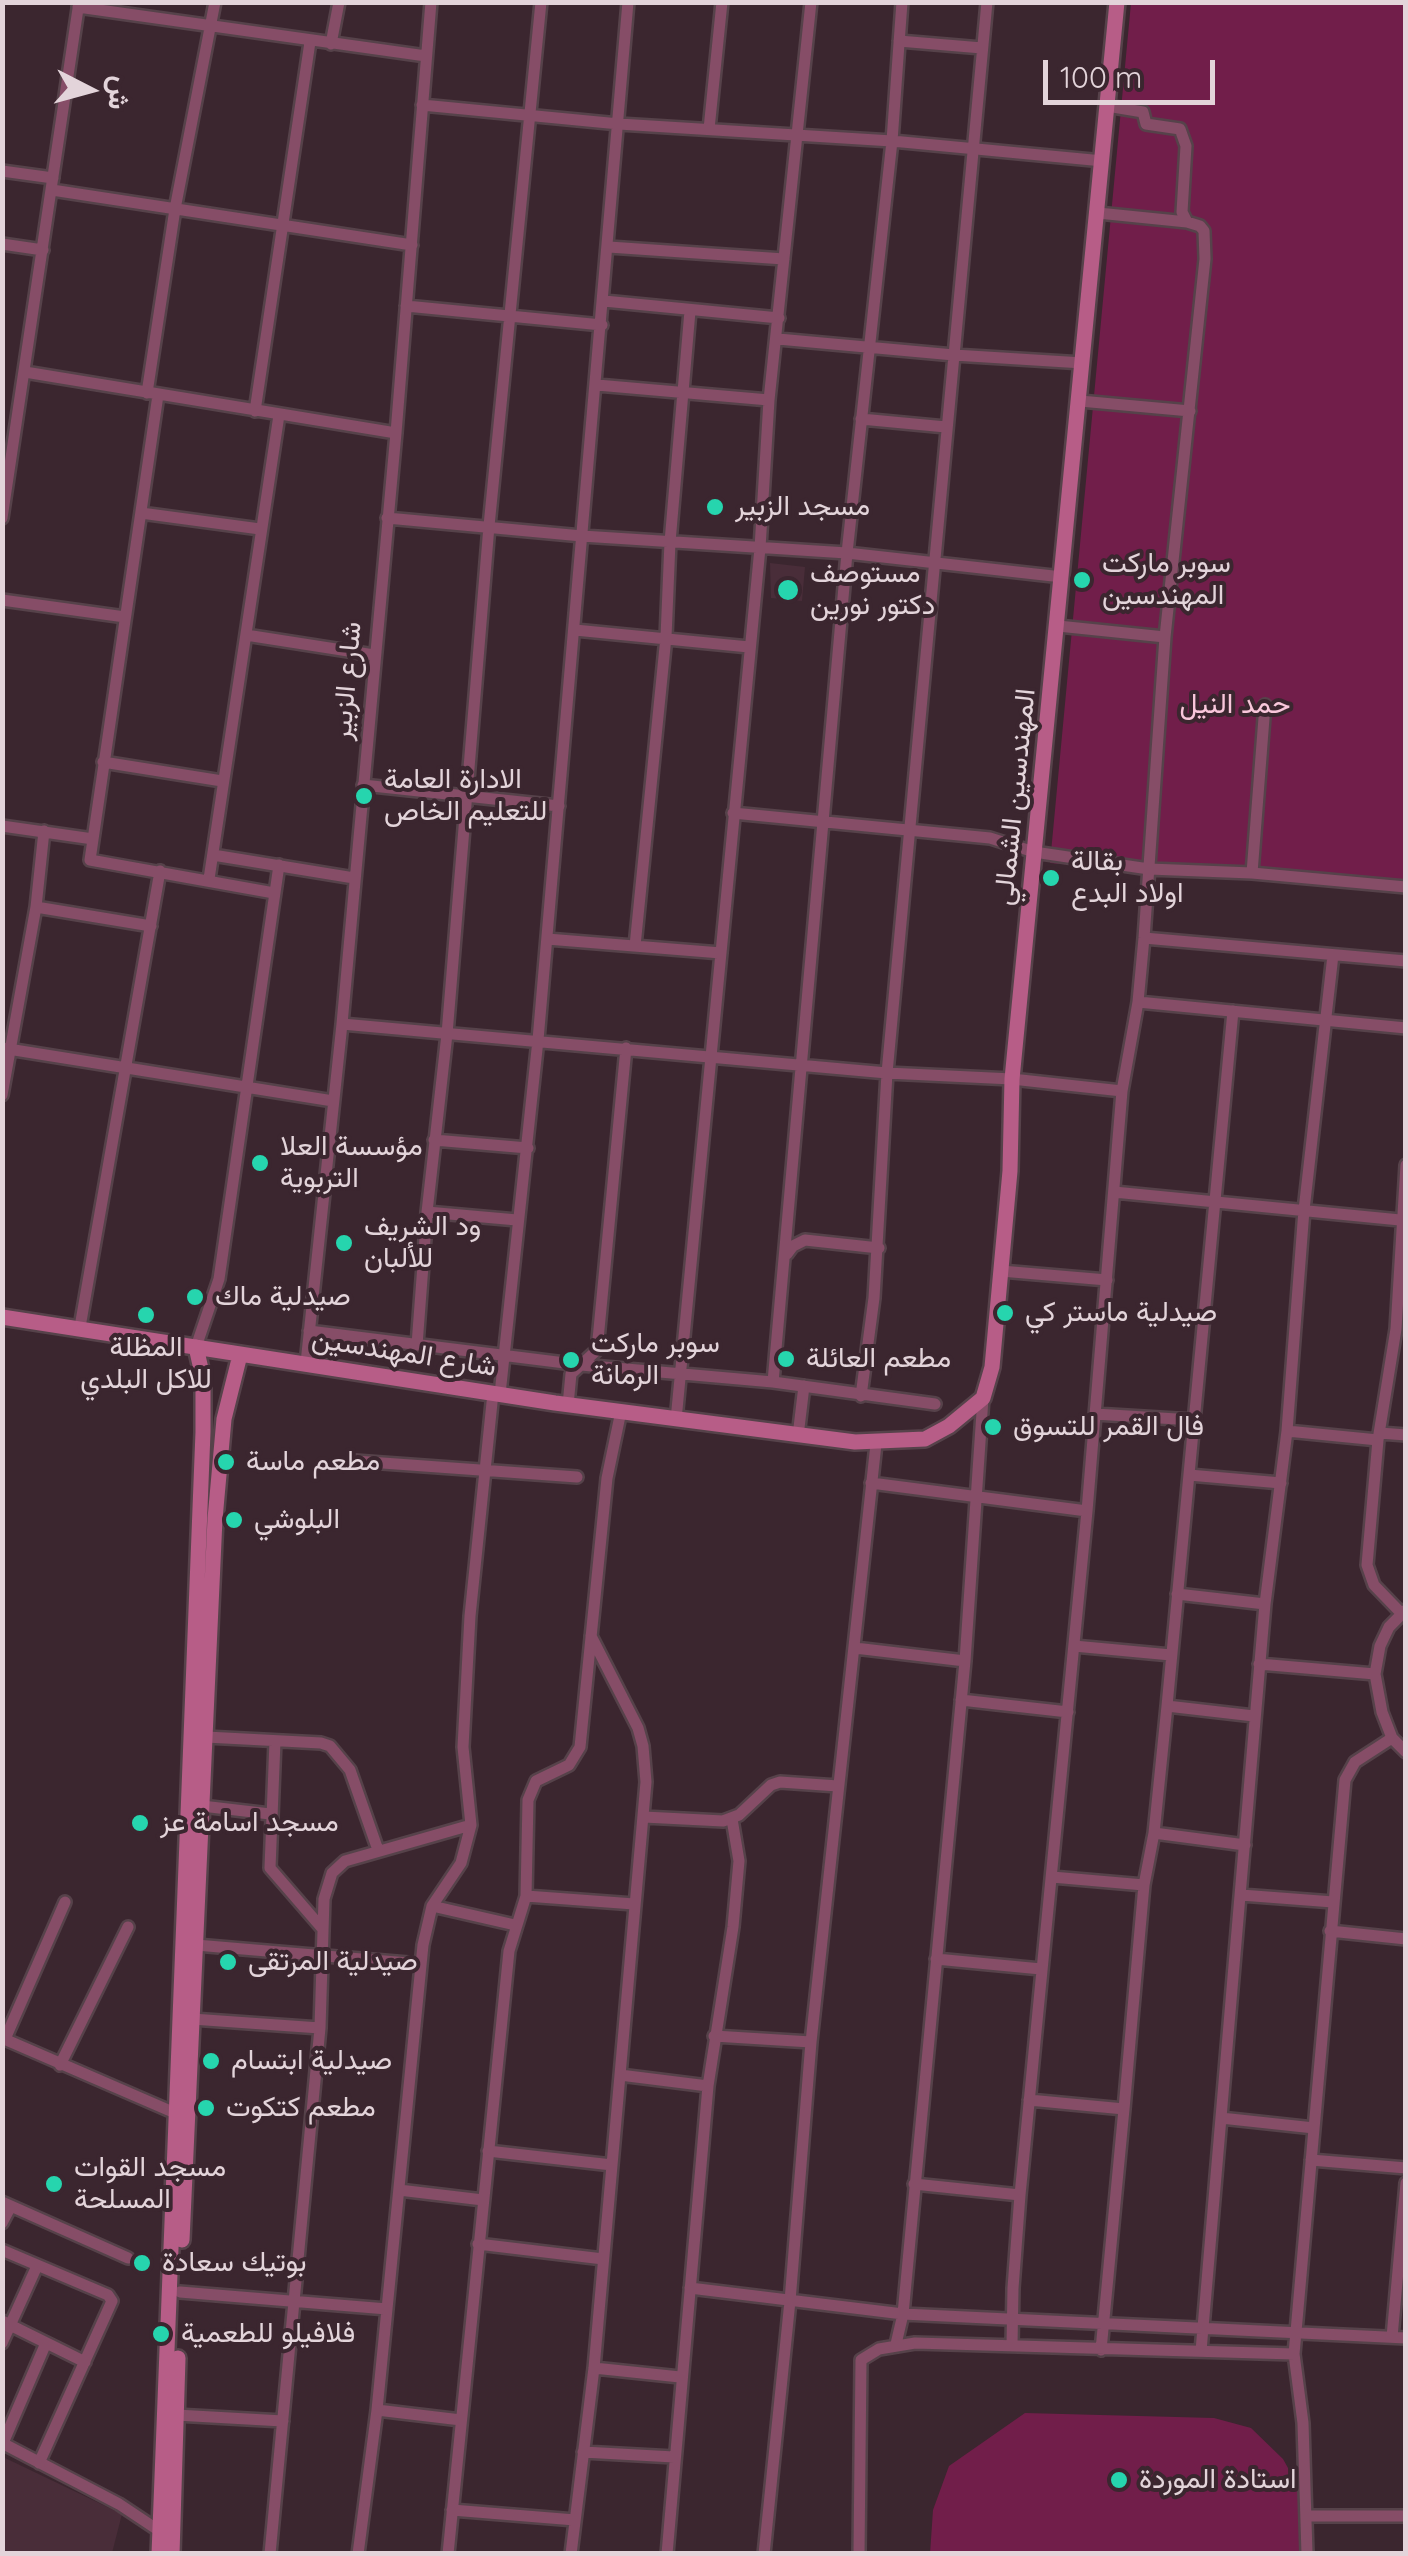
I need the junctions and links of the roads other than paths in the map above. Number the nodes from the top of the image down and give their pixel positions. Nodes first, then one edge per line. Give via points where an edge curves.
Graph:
1 (214, 2) edge
2 (339, 2) edge
3 (430, 2) edge
4 (541, 2) edge
5 (628, 2) edge
6 (722, 2) edge
7 (811, 2) edge
8 (902, 2) edge
9 (987, 2) edge
10 (1117, 2) edge
11 (79, 5) edge
12 (210, 26) junction
13 (899, 41) junction
14 (310, 42) junction
15 (332, 44) junction
16 (982, 48) junction
17 (426, 56) junction
18 (422, 105) junction
19 (1108, 106) junction
20 (529, 116) junction
21 (619, 124) junction
22 (709, 129) junction
23 (796, 134) junction
24 (892, 141) junction
25 (972, 150) junction
26 (1103, 162) junction
27 (2, 170) edge
28 (52, 184) junction
29 (175, 209) junction
30 (1098, 213) junction
31 (1187, 222) junction
32 (283, 226) junction
33 (2, 244) edge
34 (412, 245) junction
35 (609, 247) junction
36 (43, 250) junction
37 (784, 259) junction
38 (604, 301) junction
39 (406, 306) junction
40 (690, 311) junction
41 (512, 314) junction
42 (779, 318) junction
43 (602, 325) junction
44 (778, 339) junction
45 (870, 348) junction
46 (954, 355) junction
47 (1083, 363) junction
48 (25, 372) junction
49 (597, 385) junction
50 (683, 392) junction
51 (152, 394) junction
52 (770, 400) junction
53 (1080, 400) junction
54 (256, 411) junction
55 (1190, 411) junction
56 (279, 415) junction
57 (861, 419) junction
58 (946, 427) junction
59 (396, 433) junction
60 (141, 513) junction
61 (2, 518) edge
62 (387, 518) junction
63 (489, 526) junction
64 (260, 530) junction
65 (582, 536) junction
66 (670, 542) junction
67 (760, 548) junction
68 (848, 554) junction
69 (934, 563) junction
70 (1062, 577) junction
71 (2, 600) edge
72 (125, 618) junction
73 (1058, 626) junction
74 (575, 630) junction
75 (246, 635) junction
76 (666, 637) junction
77 (1164, 637) junction
78 (749, 647) junction
79 (374, 655) junction
80 (1265, 705) dead end
81 (104, 762) junction
82 (222, 781) junction
83 (363, 785) junction
84 (468, 798) junction
85 (559, 806) junction
86 (733, 812) junction
87 (826, 823) junction
88 (2, 826) edge
89 (910, 829) junction
90 (44, 831) junction
91 (93, 839) junction
92 (1034, 852) junction
93 (212, 855) junction
94 (279, 866) junction
95 (1149, 869) junction
96 (160, 871) junction
97 (1252, 873) junction
98 (354, 878) junction
99 (209, 879) junction
100 (1406, 886) edge
101 (274, 892) junction
102 (36, 907) junction
103 (151, 926) junction
104 (1144, 938) junction
105 (547, 939) junction
106 (636, 946) junction
107 (721, 953) junction
108 (1333, 955) junction
109 (1406, 962) edge
110 (1138, 1002) junction
111 (1232, 1011) junction
112 (1325, 1019) junction
113 (342, 1024) junction
114 (1406, 1028) edge
115 (447, 1034) junction
116 (538, 1040) junction
117 (626, 1048) junction
118 (6, 1049) edge
119 (712, 1057) junction
120 (126, 1066) junction
121 (804, 1066) junction
122 (887, 1074) junction
123 (1012, 1079) junction
124 (246, 1086) junction
125 (1122, 1091) junction
126 (2, 1095) edge
127 (334, 1101) junction
128 (434, 1140) junction
129 (528, 1148) junction
130 (1406, 1166) edge
131 (1114, 1192) junction
132 (1214, 1202) junction
133 (1304, 1210) junction
134 (427, 1212) junction
135 (517, 1220) junction
136 (1400, 1220) junction
137 (878, 1248) junction
138 (1402, 1255) edge
139 (784, 1258) junction
140 (1001, 1271) junction
141 (1107, 1280) junction
142 (2, 1317) edge
143 (80, 1327) junction
144 (1401, 1330) edge
145 (309, 1331) junction
146 (417, 1345) junction
147 (196, 1348) junction
148 (504, 1353) junction
149 (240, 1355) junction
150 (306, 1362) junction
151 (581, 1365) junction
152 (681, 1372) junction
153 (773, 1382) junction
154 (804, 1386) junction
155 (497, 1393) junction
156 (861, 1396) junction
157 (983, 1398) junction
158 (934, 1404) dead end
159 (568, 1405) junction
160 (621, 1411) junction
161 (1094, 1414) junction
162 (676, 1420) junction
163 (1194, 1420) junction
164 (1286, 1431) junction
165 (798, 1436) junction
166 (1406, 1436) edge
167 (1379, 1437) junction
168 (876, 1444) junction
169 (355, 1461) dead end
170 (484, 1471) junction
171 (1188, 1474) junction
172 (577, 1477) dead end
173 (871, 1482) junction
174 (1281, 1482) junction
175 (974, 1497) junction
176 (1087, 1511) junction
177 (204, 1593) junction
178 (1178, 1594) junction
179 (1265, 1604) junction
180 (1404, 1612) edge
181 (592, 1636) junction
182 (1074, 1646) junction
183 (855, 1648) junction
184 (1171, 1655) junction
185 (966, 1661) junction
186 (1259, 1664) junction
187 (1375, 1674) junction
188 (961, 1700) junction
189 (1167, 1706) junction
190 (1068, 1712) junction
191 (1254, 1716) junction
192 (206, 1737) junction
193 (1392, 1738) junction
194 (275, 1741) junction
195 (1406, 1752) edge
196 (197, 1778) junction
197 (838, 1786) junction
198 (202, 1806) junction
199 (270, 1814) junction
200 (644, 1817) junction
201 (732, 1819) junction
202 (471, 1824) junction
203 (1154, 1833) junction
204 (1245, 1845) junction
205 (378, 1850) junction
206 (1052, 1877) junction
207 (1144, 1886) junction
208 (1241, 1895) junction
209 (526, 1896) junction
210 (65, 1902) dead end
211 (1333, 1902) junction
212 (634, 1904) junction
213 (432, 1906) junction
214 (516, 1924) junction
215 (128, 1927) dead end
216 (321, 1928) junction
217 (1330, 1931) junction
218 (1406, 1939) edge
219 (196, 1946) junction
220 (324, 1955) junction
221 (936, 1959) junction
222 (420, 1964) junction
223 (1041, 1968) junction
224 (192, 2020) junction
225 (320, 2028) junction
226 (714, 2036) junction
227 (4, 2039) edge
228 (811, 2042) junction
229 (60, 2064) junction
230 (620, 2075) junction
231 (708, 2086) junction
232 (1029, 2100) junction
233 (1124, 2108) junction
234 (181, 2116) junction
235 (1220, 2118) junction
236 (1314, 2128) junction
237 (488, 2151) junction
238 (1311, 2160) junction
239 (612, 2165) junction
240 (1406, 2168) edge
241 (1406, 2183) edge
242 (914, 2184) junction
243 (399, 2190) junction
244 (1020, 2196) junction
245 (484, 2200) junction
246 (7, 2204) edge
247 (2, 2223) edge
248 (478, 2244) junction
249 (2, 2250) edge
250 (128, 2258) dead end
251 (602, 2259) junction
252 (37, 2266) junction
253 (690, 2288) junction
254 (180, 2292) junction
255 (294, 2299) junction
256 (790, 2301) junction
257 (387, 2309) junction
258 (903, 2314) junction
259 (1012, 2318) junction
260 (7, 2323) edge
261 (1102, 2324) junction
262 (1203, 2327) junction
263 (1294, 2332) junction
264 (1399, 2338) edge
265 (46, 2342) junction
266 (2, 2343) edge
267 (896, 2344) junction
268 (1012, 2346) junction
269 (1100, 2350) junction
270 (1202, 2351) junction
271 (1294, 2354) junction
272 (85, 2362) junction
273 (594, 2368) junction
274 (680, 2377) junction
275 (377, 2410) junction
276 (176, 2415) junction
277 (461, 2420) junction
278 (284, 2421) junction
279 (3, 2443) edge
280 (583, 2452) junction
281 (674, 2458) junction
282 (40, 2463) junction
283 (452, 2510) junction
284 (1308, 2516) junction
285 (1406, 2516) edge
286 (575, 2520) junction
287 (166, 2534) junction
288 (159, 2554) edge
289 (172, 2554) edge
290 (270, 2554) edge
291 (358, 2554) edge
292 (448, 2554) edge
293 (572, 2554) edge
294 (667, 2554) edge
295 (764, 2554) edge
296 (858, 2554) edge
297 (1308, 2554) edge

1 - 12 street
2 - 15 street
3 - 17 street, شارع الزبير
4 - 20 street
5 - 21 street
6 - 22 street
7 - 23 street
8 - 13 street
9 - 16 street
10 - 19 main road, المهندسين الشمالي
11 - 12 street
11 - 28 street
12 - 14 street
12 - 29 street
13 - 16 street
13 - 24 street
14 - 15 street
14 - 32 street
15 - 17 street
16 - 25 street
17 - 18 street, شارع الزبير
18 - 20 street
18 - 34 street, شارع الزبير
19 - 26 main road, المهندسين الشمالي
19 - 31 street via 1142,112 1146,124 1180,129
20 - 21 street
20 - 41 street
21 - 22 street
21 - 35 street
22 - 23 street
23 - 24 street
23 - 37 street
24 - 25 street
24 - 45 street
25 - 26 street
25 - 46 street
26 - 30 main road, المهندسين الشمالي
27 - 28 street
28 - 29 street
28 - 36 street
29 - 32 street
29 - 51 street
30 - 31 street
30 - 47 main road, المهندسين الشمالي
31 - 55 street via 1204,231 1206,259
32 - 34 street
32 - 54 street
33 - 36 street
34 - 39 street, شارع الزبير
35 - 37 street
35 - 38 street
36 - 48 street
37 - 42 street
38 - 40 street
38 - 43 street
39 - 41 street
39 - 59 street, شارع الزبير
40 - 42 street
40 - 50 street
41 - 43 street
41 - 63 street
42 - 44 street
43 - 49 street
44 - 45 street
44 - 52 street
45 - 46 street
45 - 57 street
46 - 47 street
46 - 58 street
47 - 53 main road, المهندسين الشمالي
48 - 51 street
48 - 61 street
49 - 50 street
49 - 65 street
50 - 52 street
50 - 66 street
51 - 54 street
51 - 60 street
52 - 67 street
53 - 55 street
53 - 70 main road, المهندسين الشمالي
54 - 56 street
55 - 77 street
56 - 59 street
56 - 64 street
57 - 58 street
57 - 68 street
58 - 69 street
59 - 62 street, شارع الزبير
60 - 64 street
60 - 72 street
62 - 63 street
62 - 79 street, شارع الزبير
63 - 65 street
63 - 84 street
64 - 75 street
65 - 66 street
65 - 74 street
66 - 67 street
66 - 76 street
67 - 68 street
67 - 78 street
68 - 69 street
68 - 87 street
69 - 70 street
69 - 89 street
70 - 73 main road, المهندسين الشمالي
71 - 72 street
72 - 81 street
73 - 77 street
73 - 92 main road, المهندسين الشمالي
74 - 76 street
74 - 85 street
75 - 79 street
75 - 82 street
76 - 78 street
76 - 106 street
77 - 95 street
78 - 86 street
79 - 83 street, شارع الزبير
80 - 97 street
81 - 82 street
81 - 91 street
82 - 93 street
83 - 84 street
83 - 98 street, شارع الزبير
84 - 85 street
84 - 115 street
85 - 105 street
86 - 87 street
86 - 107 street
87 - 89 street
87 - 121 street
88 - 90 street
89 - 92 street via 990,838
89 - 122 street
90 - 91 street
90 - 102 street
91 - 96 street via 90,860
92 - 95 street
92 - 123 main road, المهندسين الشمالي
93 - 94 street
93 - 99 street
94 - 98 street
94 - 101 street
95 - 97 street
95 - 104 street
96 - 99 street
96 - 103 street
97 - 100 street
98 - 113 street, شارع الزبير
99 - 101 street
101 - 124 street
102 - 103 street
102 - 118 street
103 - 120 street
104 - 108 street
104 - 110 street
105 - 106 street
105 - 116 street
106 - 107 street
107 - 119 street
108 - 109 street
108 - 112 street
110 - 111 street
110 - 125 street
111 - 112 street
111 - 132 street
112 - 114 street
112 - 133 street
113 - 115 street
113 - 127 street, شارع الزبير
115 - 116 street
115 - 128 street
116 - 117 street
116 - 129 street
117 - 119 street
117 - 151 street via 597,1350
118 - 120 street
118 - 126 street
119 - 121 street
119 - 152 street
120 - 124 street
120 - 143 street
121 - 122 street
121 - 139 street
122 - 123 street
122 - 137 street
123 - 125 street
123 - 140 main road, المهندسين الشمالي
124 - 127 street
124 - 147 street via 219,1279
125 - 131 street
127 - 145 street, شارع الزبير
128 - 129 street
128 - 134 street
129 - 135 street
130 - 136 street
131 - 132 street
131 - 141 street
132 - 133 street
132 - 163 street
133 - 136 street
133 - 164 street
134 - 135 street
134 - 146 street
135 - 148 street
136 - 138 street
137 - 139 street via 804,1240
137 - 156 street
138 - 144 street
139 - 153 street
140 - 141 street
140 - 157 main road, المهندسين الشمالي
141 - 161 street
142 - 143 main road, شارع المهندسين
143 - 147 main road, شارع المهندسين
144 - 167 street
145 - 146 street
145 - 150 street, شارع الزبير
146 - 148 street
147 - 149 main road, شارع المهندسين
147 - 177 main road via 204,1394
148 - 151 street
148 - 155 street
149 - 150 main road, شارع المهندسين
149 - 177 main road via 224,1419
150 - 155 main road, شارع المهندسين
151 - 152 street
151 - 159 street via 571,1374
152 - 153 street
152 - 162 street
153 - 154 street
154 - 156 street
154 - 165 street
155 - 159 main road, شارع المهندسين
155 - 170 street
156 - 158 street
157 - 168 main road via 933,1436
157 - 175 street
159 - 160 main road, شارع المهندسين
160 - 162 main road, شارع المهندسين
160 - 181 street via 606,1478
161 - 163 street
161 - 176 street
162 - 165 main road, شارع المهندسين
163 - 171 street
164 - 167 street
164 - 174 street
165 - 168 main road
166 - 167 street
167 - 180 street via 1368,1574
168 - 173 street
169 - 170 street
170 - 172 street
170 - 202 street via 463,1747
171 - 174 street
171 - 178 street
173 - 175 street
173 - 183 street
174 - 179 street
175 - 176 street
175 - 185 street
176 - 182 street
177 - 192 main road
177 - 196 main road
178 - 179 street
178 - 184 street
179 - 186 street
180 - 187 street via 1380,1646
181 - 200 street via 644,1746
181 - 209 street via 578,1752 530,1791
182 - 184 street
182 - 190 street
183 - 185 street
183 - 197 street
184 - 189 street
185 - 188 street
186 - 187 street
186 - 191 street
187 - 193 street
188 - 190 street
188 - 221 street
189 - 191 street
189 - 203 street
190 - 206 street
191 - 204 street
192 - 194 street
192 - 196 main road
193 - 195 street
193 - 211 street via 1348,1771
194 - 199 street
194 - 205 street via 321,1742 338,1755 350,1770
196 - 198 main road
196 - 234 main road
197 - 201 street via 780,1782
197 - 228 street
198 - 199 street
198 - 219 main road
199 - 216 street via 270,1868
200 - 201 street
200 - 212 street
201 - 226 street via 738,1861 733,1927
202 - 205 street
202 - 213 street via 462,1863
203 - 204 street
203 - 207 street
204 - 208 street
205 - 216 street via 332,1872
206 - 207 street
206 - 223 street
207 - 233 street
208 - 211 street
208 - 235 street
209 - 212 street
209 - 214 street
210 - 227 street
211 - 217 street
212 - 230 street
213 - 214 street
213 - 222 street
214 - 237 street
215 - 229 street
216 - 220 street
217 - 218 street
217 - 236 street
219 - 220 street
219 - 224 main road
220 - 222 street
220 - 225 street
221 - 223 street
221 - 242 street
222 - 243 street
223 - 232 street
224 - 225 street
224 - 234 main road
225 - 255 street
226 - 228 street
226 - 231 street
227 - 229 street
228 - 256 street
229 - 234 street
230 - 231 street
230 - 239 street
231 - 253 street
232 - 233 street
232 - 244 street
233 - 261 street
234 - 254 main road
234 - 287 main road
235 - 236 street
235 - 262 street
236 - 238 street
237 - 239 street
237 - 245 street
238 - 240 street
238 - 263 street
239 - 251 street
241 - 264 street
242 - 244 street
242 - 258 street
243 - 245 street
243 - 257 street
244 - 259 street
245 - 248 street
246 - 247 street
246 - 250 street
248 - 251 street
248 - 277 street
249 - 252 street
251 - 273 street
252 - 260 street
252 - 272 street via 111,2297
253 - 256 street
253 - 274 street
254 - 255 street
254 - 276 main road
255 - 257 street
255 - 278 street
256 - 258 street
256 - 295 street
257 - 275 street
258 - 259 street
258 - 267 street
259 - 261 street
259 - 268 street
260 - 265 street
260 - 266 street
261 - 262 street
261 - 269 street
262 - 263 street
262 - 270 street
263 - 264 street
263 - 271 street
265 - 272 street
265 - 279 street
267 - 268 street
267 - 296 street via 861,2360
268 - 269 street
269 - 270 street
270 - 271 street
271 - 284 street
272 - 282 street
273 - 274 street
273 - 280 street
274 - 281 street
275 - 277 street
275 - 291 street
276 - 278 street
276 - 287 main road
277 - 283 street
278 - 290 street
279 - 282 street
280 - 281 street
280 - 286 street
281 - 294 street
282 - 287 street
283 - 286 street
283 - 292 street
284 - 285 street
284 - 297 street
286 - 293 street
287 - 288 main road
287 - 289 main road

